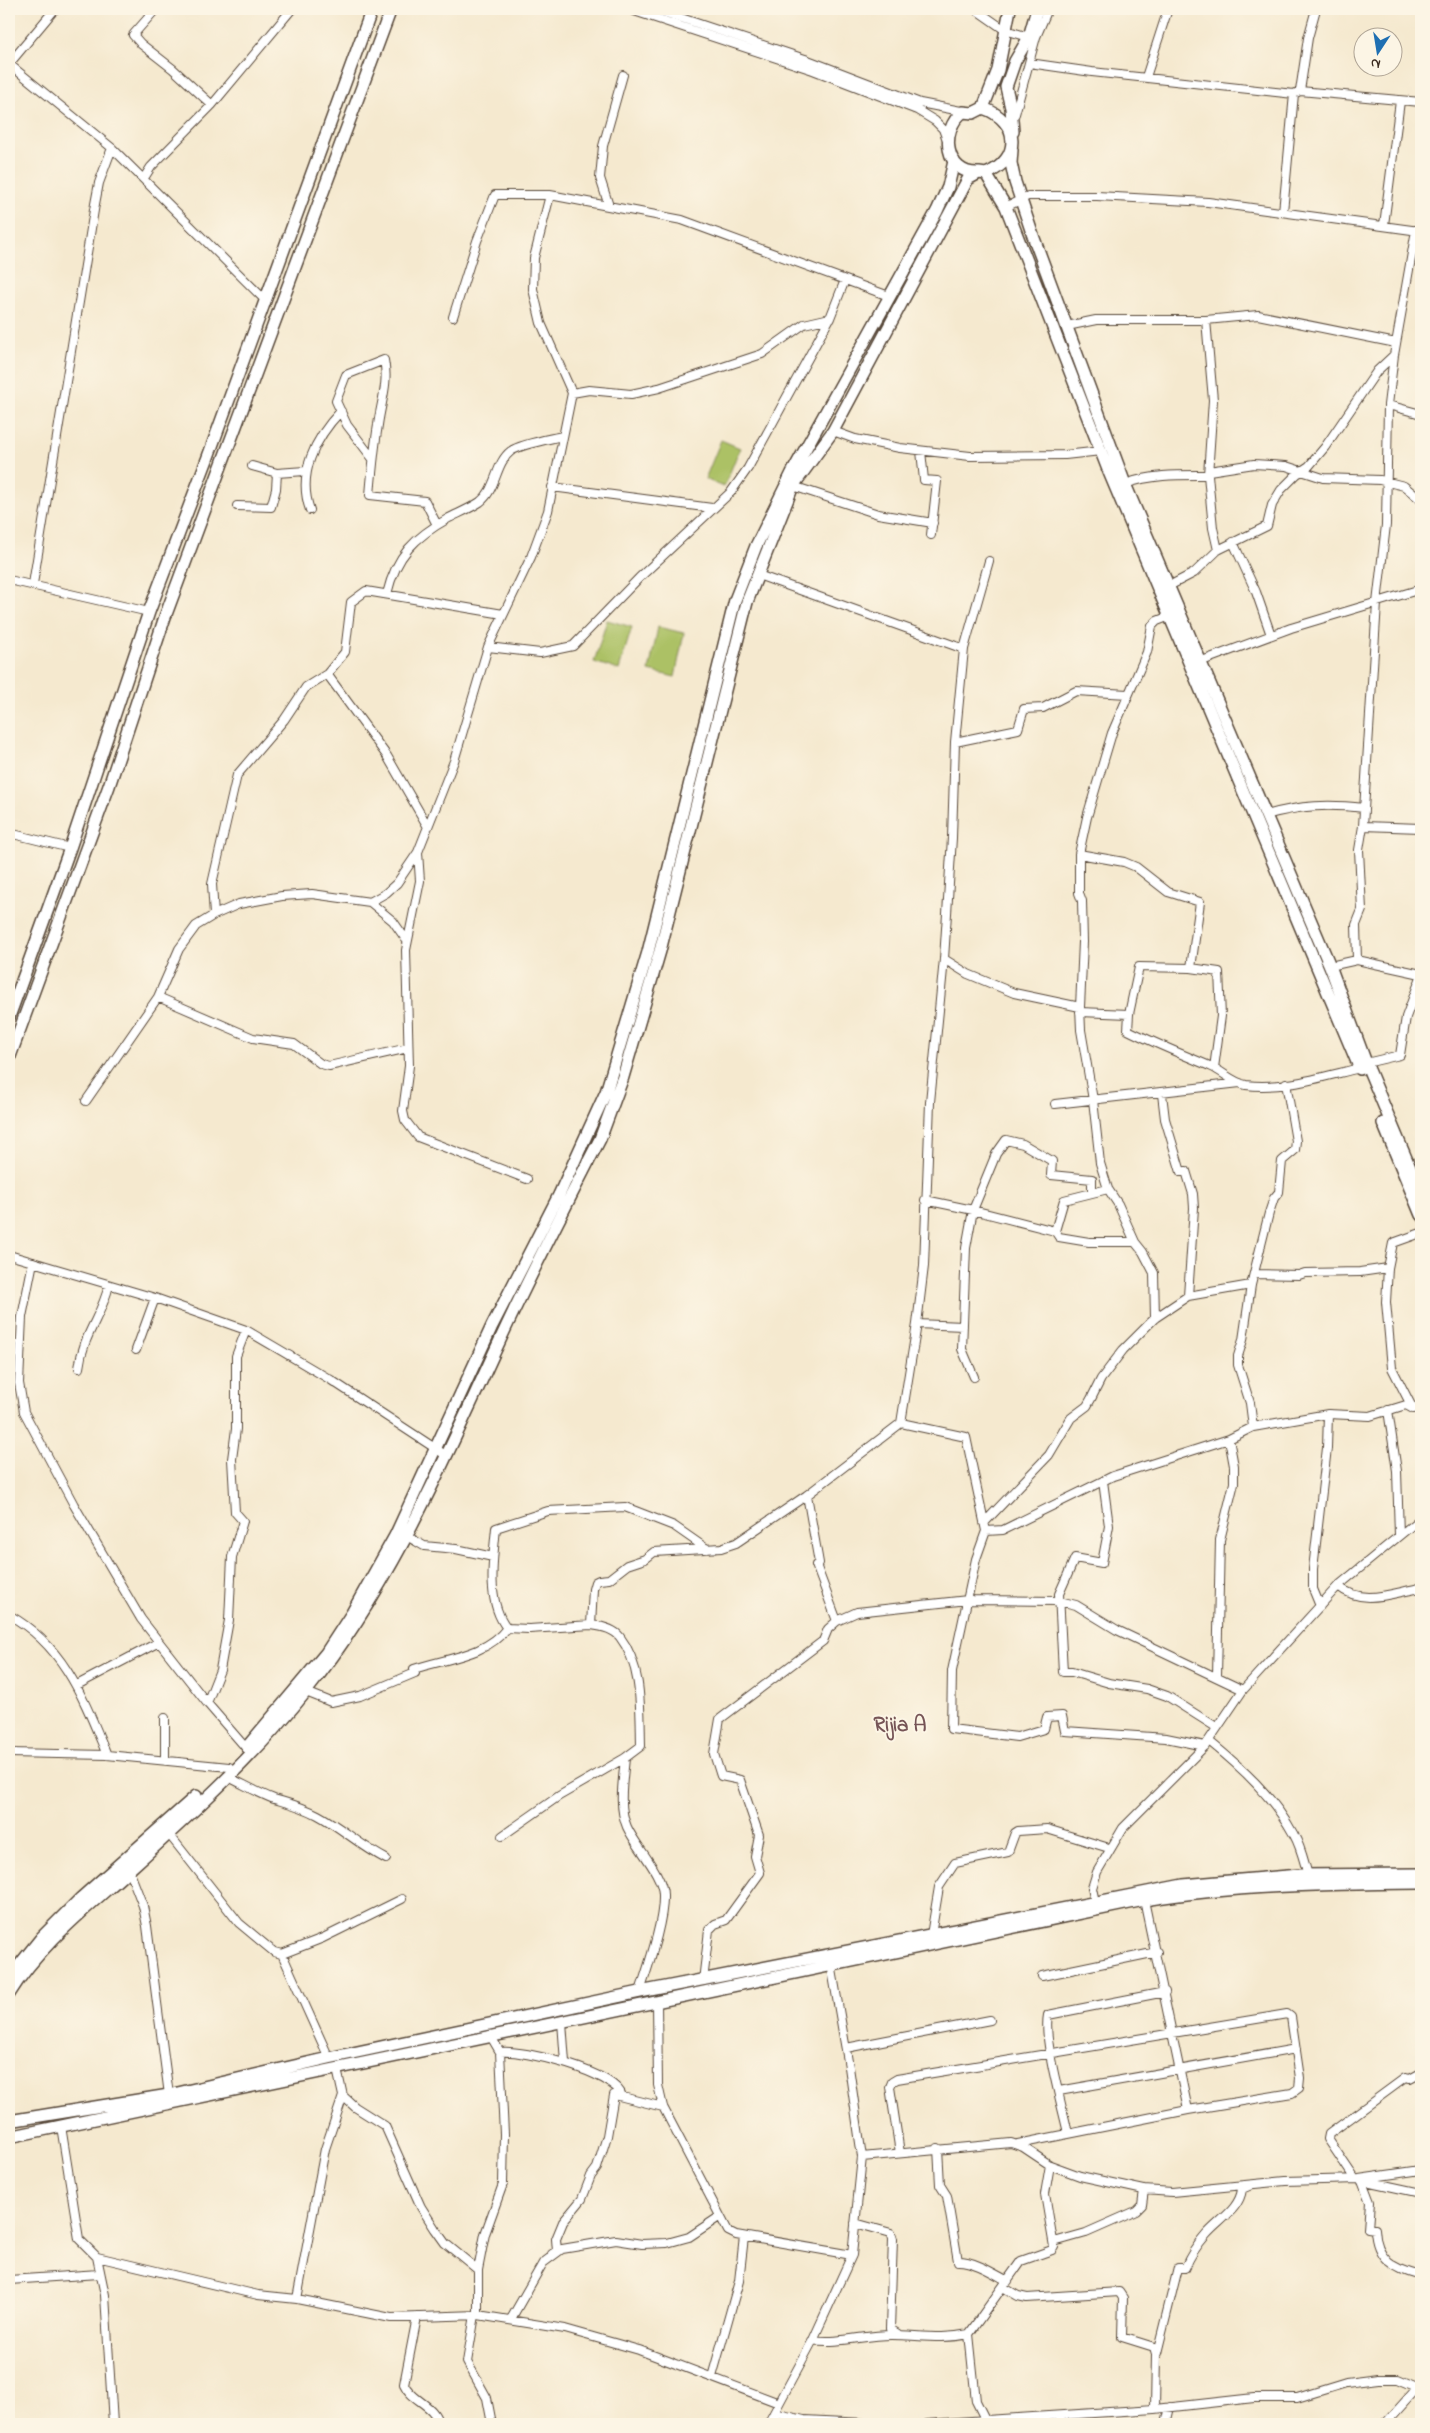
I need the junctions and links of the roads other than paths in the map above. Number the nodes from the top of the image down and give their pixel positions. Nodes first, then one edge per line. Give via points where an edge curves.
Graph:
1 (55, 9) edge
2 (156, 9) edge
3 (292, 9) edge
4 (372, 9) edge
5 (391, 9) edge
6 (628, 9) edge
7 (654, 9) edge
8 (976, 9) edge
9 (1010, 9) edge
10 (1037, 9) edge
11 (1048, 9) edge
12 (1168, 9) edge
13 (1316, 9) edge
14 (1005, 30) junction
15 (1030, 37) junction
16 (1028, 63) junction
17 (9, 64) edge
18 (623, 75) dead end
19 (1146, 77) junction
20 (1297, 92) junction
21 (1400, 101) junction
22 (1421, 102) edge
23 (212, 105) junction
24 (978, 110) junction
25 (1012, 139) junction
26 (948, 140) junction
27 (112, 148) junction
28 (954, 161) junction
29 (982, 174) junction
30 (144, 178) junction
31 (550, 195) junction
32 (1021, 200) junction
33 (609, 206) junction
34 (1006, 207) junction
35 (1283, 212) junction
36 (1384, 225) junction
37 (1419, 231) edge
38 (845, 280) junction
39 (889, 296) junction
40 (265, 300) junction
41 (453, 317) dead end
42 (830, 318) junction
43 (1206, 320) junction
44 (1067, 326) junction
45 (1396, 343) junction
46 (1394, 355) junction
47 (572, 393) junction
48 (1388, 405) junction
49 (340, 411) junction
50 (1421, 414) edge
51 (833, 431) junction
52 (562, 436) junction
53 (921, 451) junction
54 (1101, 451) junction
55 (373, 458) junction
56 (252, 466) dead end
57 (305, 471) junction
58 (1301, 472) junction
59 (277, 473) junction
60 (1208, 473) junction
61 (1387, 482) junction
62 (1126, 484) junction
63 (793, 486) junction
64 (552, 487) junction
65 (1421, 500) edge
66 (237, 506) dead end
67 (712, 508) junction
68 (310, 510) dead end
69 (933, 523) junction
70 (437, 525) junction
71 (931, 535) dead end
72 (1233, 542) junction
73 (1218, 550) junction
74 (989, 562) dead end
75 (758, 575) junction
76 (9, 580) edge
77 (33, 584) junction
78 (1170, 586) junction
79 (1421, 589) edge
80 (387, 594) junction
81 (1377, 603) junction
82 (148, 612) junction
83 (503, 614) junction
84 (1170, 616) junction
85 (1272, 635) junction
86 (488, 647) junction
87 (964, 649) junction
88 (1202, 661) junction
89 (327, 674) junction
90 (1128, 694) junction
91 (955, 742) junction
92 (1364, 808) junction
93 (1266, 815) junction
94 (1363, 826) junction
95 (428, 827) junction
96 (1421, 828) edge
97 (9, 833) edge
98 (70, 848) junction
99 (418, 852) junction
100 (1079, 854) junction
101 (370, 902) junction
102 (214, 915) junction
103 (407, 941) junction
104 (944, 960) junction
105 (1357, 960) junction
106 (1330, 966) junction
107 (1190, 968) junction
108 (1421, 976) edge
109 (158, 997) junction
110 (1080, 1009) junction
111 (1129, 1014) junction
112 (9, 1017) edge
113 (408, 1048) junction
114 (9, 1059) edge
115 (1363, 1066) junction
116 (1214, 1068) junction
117 (1240, 1083) junction
118 (1286, 1083) junction
119 (1162, 1094) junction
120 (1093, 1100) junction
121 (86, 1101) dead end
122 (1055, 1104) dead end
123 (527, 1179) dead end
124 (1108, 1189) junction
125 (1092, 1191) junction
126 (1421, 1194) edge
127 (925, 1200) junction
128 (973, 1210) junction
129 (1421, 1215) edge
130 (1055, 1232) junction
131 (1421, 1233) edge
132 (1135, 1242) junction
133 (9, 1255) edge
134 (33, 1262) junction
135 (1388, 1268) junction
136 (1254, 1274) junction
137 (109, 1285) junction
138 (1251, 1285) junction
139 (1188, 1296) junction
140 (155, 1298) junction
141 (1155, 1318) junction
142 (917, 1324) junction
143 (963, 1326) junction
144 (246, 1330) junction
145 (136, 1350) dead end
146 (79, 1368) dead end
147 (974, 1377) dead end
148 (1417, 1408) edge
149 (1388, 1410) junction
150 (1328, 1414) junction
151 (901, 1424) junction
152 (1253, 1427) junction
153 (1229, 1440) junction
154 (441, 1453) junction
155 (1103, 1481) junction
156 (807, 1495) junction
157 (1421, 1518) edge
158 (985, 1527) junction
159 (1399, 1535) junction
160 (407, 1536) junction
161 (707, 1549) junction
162 (493, 1558) junction
163 (1338, 1586) junction
164 (1421, 1588) edge
165 (968, 1600) junction
166 (1059, 1601) junction
167 (1320, 1606) junction
168 (9, 1615) edge
169 (837, 1621) junction
170 (591, 1626) junction
171 (507, 1628) junction
172 (159, 1642) junction
173 (1216, 1676) junction
174 (77, 1686) junction
175 (1243, 1690) junction
176 (306, 1692) junction
177 (207, 1703) junction
178 (165, 1718) dead end
179 (1216, 1727) junction
180 (1207, 1743) junction
181 (246, 1748) junction
182 (9, 1753) edge
183 (107, 1756) junction
184 (625, 1758) junction
185 (165, 1761) junction
186 (229, 1772) junction
187 (168, 1833) junction
188 (502, 1836) dead end
189 (1109, 1848) junction
190 (386, 1859) dead end
191 (129, 1870) junction
192 (1421, 1874) edge
193 (1308, 1875) junction
194 (1421, 1883) edge
195 (402, 1899) dead end
196 (1144, 1900) junction
197 (1095, 1902) junction
198 (931, 1935) junction
199 (1157, 1952) junction
200 (282, 1954) junction
201 (831, 1964) junction
202 (1042, 1976) dead end
203 (9, 1978) edge
204 (703, 1981) junction
205 (640, 1992) junction
206 (1165, 1992) junction
207 (9, 1994) edge
208 (657, 2001) junction
209 (990, 2020) dead end
210 (562, 2022) junction
211 (1173, 2034) junction
212 (490, 2035) junction
213 (846, 2048) junction
214 (1296, 2049) junction
215 (500, 2052) junction
216 (1052, 2055) junction
217 (329, 2058) junction
218 (565, 2062) junction
219 (337, 2069) junction
220 (1180, 2070) junction
221 (1421, 2073) edge
222 (1058, 2091) junction
223 (169, 2095) junction
224 (614, 2095) junction
225 (343, 2096) junction
226 (663, 2108) junction
227 (1188, 2110) junction
228 (9, 2121) edge
229 (61, 2126) junction
230 (1068, 2133) junction
231 (9, 2136) edge
232 (1018, 2144) junction
233 (938, 2148) junction
234 (900, 2153) junction
235 (862, 2157) junction
236 (1050, 2166) junction
237 (1421, 2170) edge
238 (1359, 2180) junction
239 (1256, 2185) junction
240 (1144, 2190) junction
241 (1421, 2192) edge
242 (719, 2217) junction
243 (855, 2223) junction
244 (744, 2237) junction
245 (1054, 2242) junction
246 (552, 2254) junction
247 (852, 2255) junction
248 (97, 2257) junction
249 (478, 2270) junction
250 (99, 2274) junction
251 (1421, 2276) edge
252 (9, 2280) edge
253 (1005, 2284) junction
254 (297, 2299) junction
255 (477, 2315) junction
256 (417, 2317) junction
257 (511, 2319) junction
258 (969, 2334) junction
259 (900, 2336) junction
260 (813, 2340) junction
261 (1156, 2354) junction
262 (712, 2377) junction
263 (1419, 2386) edge
264 (779, 2403) junction
265 (1170, 2407) junction
266 (1156, 2409) junction
267 (774, 2413) junction
268 (981, 2422) edge
269 (493, 2423) edge
270 (113, 2424) edge
271 (438, 2424) edge
272 (768, 2424) edge
273 (885, 2424) edge
274 (927, 2424) edge
275 (1166, 2424) edge
276 (1385, 2424) edge

1 - 17 street
2 - 23 street via 133,35
3 - 23 street
4 - 40 main road
5 - 114 main road via 165,617 109,786
6 - 26 street via 759,51 909,107 935,121
7 - 24 street via 805,59 920,103
8 - 14 street
9 - 14 main road
10 - 15 main road
11 - 16 street
12 - 19 street
13 - 20 street
14 - 15 street
14 - 24 main road via 998,70
15 - 25 main road via 1015,61 1006,87 1012,108
16 - 19 street
16 - 25 street via 1016,107
17 - 27 street
18 - 33 street via 604,146 600,178
19 - 20 street
20 - 21 street
20 - 35 street
21 - 22 street
21 - 36 street
23 - 30 street
24 - 25 main road via 1004,120
24 - 26 main road via 963,112 956,117
25 - 29 main road via 1007,155 998,167
25 - 32 main road via 1011,163
26 - 28 main road
27 - 30 street
27 - 77 street via 95,204
28 - 29 main road via 972,174
28 - 39 main road via 948,187 937,211
29 - 34 main road
29 - 51 main road via 968,179
30 - 40 street
31 - 33 street
31 - 41 street via 495,195
31 - 47 street via 534,258 533,289 541,323
32 - 34 street
32 - 35 street via 1028,196 1097,196 1208,202
32 - 44 main road
33 - 38 street via 682,220
34 - 54 main road
35 - 36 street
36 - 37 street
37 - 45 street
38 - 39 street
38 - 42 street
39 - 154 main road via 792,472 756,546 735,600 648,952 610,1080 559,1195 492,1326
40 - 82 main road
42 - 47 street via 804,324 762,354 659,388 631,394 589,390
42 - 67 street via 748,468 731,492
43 - 44 street via 1096,320
43 - 45 street via 1258,316
43 - 60 street via 1213,400
44 - 62 main road
45 - 46 street
46 - 48 street
46 - 58 street via 1377,371 1326,447
47 - 52 street
48 - 50 street
48 - 61 street
49 - 55 street
49 - 55 street via 336,401 346,375 384,360 386,388
49 - 57 street via 330,421
51 - 53 street via 855,439
51 - 63 main road
52 - 64 street
52 - 70 street via 512,450 503,460 491,489 480,502
53 - 54 street via 992,457
53 - 69 street via 924,480 937,481
54 - 84 main road
55 - 70 street via 370,495 425,501
56 - 59 street
57 - 59 street
57 - 68 street via 305,494
58 - 60 street via 1286,466 1266,464
58 - 61 street via 1323,478
58 - 72 street via 1277,495 1267,526
59 - 66 street via 271,507
60 - 62 street via 1164,475
60 - 73 street
61 - 65 street via 1404,486
61 - 81 street via 1386,525
62 - 78 main road
63 - 69 street via 878,514
63 - 75 main road
64 - 67 street
64 - 83 street via 548,511 531,557
67 - 86 street via 573,646 540,654
69 - 71 street
70 - 80 street via 402,554
72 - 73 street
72 - 85 street
73 - 78 street via 1194,573
74 - 87 street
75 - 87 street
75 - 154 main road via 747,602 681,870 623,1077 600,1139
76 - 77 street
77 - 82 street
78 - 88 main road
79 - 81 street
80 - 83 street
80 - 89 street via 366,591 352,602 345,652
81 - 85 street
81 - 92 street
82 - 98 main road
83 - 86 street
84 - 90 street via 1154,623 1147,652
84 - 115 main road
85 - 88 street
86 - 95 street via 454,761
87 - 91 street
88 - 93 main road
89 - 95 street via 387,756
89 - 102 street via 306,687 284,720 237,775 212,884
90 - 91 street via 1069,693 1043,708 1024,709 1018,730
90 - 100 street via 1112,732
91 - 104 street
92 - 93 street via 1297,806
92 - 94 street
93 - 106 main road
94 - 96 street
94 - 105 street via 1359,850 1362,910 1356,925
95 - 99 street
97 - 98 street
98 - 112 main road
99 - 101 street via 398,883
99 - 103 street via 420,881
100 - 107 street via 1124,862 1136,867 1168,892 1200,902
100 - 110 street via 1084,942
101 - 102 street via 312,894 282,896 239,904
101 - 103 street via 393,922
102 - 109 street via 196,926 179,949
103 - 113 street
104 - 110 street via 1014,993
104 - 127 street via 930,1102
105 - 106 street
105 - 108 street
106 - 115 main road
107 - 111 street via 1139,967
107 - 116 street via 1219,972 1221,1016
108 - 115 street via 1406,1017 1400,1055
109 - 113 street via 253,1038 294,1044 321,1064 329,1066
109 - 121 street
110 - 111 street
110 - 120 street
111 - 116 street via 1128,1030
113 - 123 street via 403,1111 411,1130 418,1137
115 - 118 street
115 - 126 main road
115 - 129 main road
116 - 117 street
117 - 118 street via 1262,1086
117 - 119 street
118 - 136 street via 1296,1141 1294,1150 1282,1161 1279,1192 1274,1198
119 - 120 street
119 - 139 street via 1165,1119 1181,1172 1186,1172 1193,1194
120 - 122 street
120 - 124 street via 1100,1162
124 - 125 street
124 - 132 street
125 - 128 street via 1092,1179 1051,1175 1052,1161 1045,1155 1006,1140 996,1154
125 - 130 street via 1064,1200
127 - 128 street
127 - 142 street via 925,1246
128 - 130 street
128 - 143 street via 966,1248
130 - 132 street via 1059,1237 1089,1242
131 - 135 street via 1393,1243
132 - 141 street via 1154,1273
133 - 134 street
134 - 137 street
134 - 172 street via 22,1317 19,1383 24,1412 78,1514 141,1619
135 - 136 street via 1360,1272 1305,1272 1299,1275
135 - 148 street via 1386,1302 1392,1368
136 - 138 street
137 - 140 street
137 - 146 street via 103,1307 81,1350
138 - 139 street
138 - 152 street via 1238,1365 1250,1403
139 - 141 street
140 - 144 street
140 - 145 street
141 - 158 street via 1123,1350 1101,1379 1087,1406 1070,1418 1049,1454
142 - 143 street
142 - 151 street
143 - 147 street via 962,1349
144 - 154 street via 331,1380
144 - 177 street via 236,1356 236,1429 232,1460 235,1512 243,1521 232,1557 229,1620 220,1670
148 - 149 street via 1406,1405
149 - 150 street via 1363,1417
149 - 159 street via 1397,1471
150 - 152 street
150 - 167 street via 1313,1568 1314,1589
151 - 156 street
151 - 158 street via 966,1437
152 - 153 street
153 - 155 street via 1146,1464
153 - 173 street via 1234,1483 1220,1540
154 - 160 main road
154 - 181 main road via 352,1613 326,1652
155 - 158 street via 1003,1530
155 - 166 street via 1109,1526 1102,1563 1075,1558
156 - 161 street via 736,1543
156 - 169 street via 819,1563 816,1565
157 - 159 street
158 - 165 street
159 - 163 street
160 - 162 street via 424,1546 456,1549
160 - 176 main road via 361,1614
161 - 162 street via 674,1526 625,1507 548,1511 496,1528
161 - 170 street via 654,1552 627,1565 609,1579 595,1582
162 - 171 street via 495,1606
163 - 164 street via 1347,1594 1374,1597
163 - 167 street
165 - 166 street
165 - 169 street via 857,1612
165 - 180 street via 952,1672 951,1729 1017,1737 1044,1729 1047,1717 1062,1716 1065,1731
166 - 173 street via 1076,1605 1117,1630
166 - 179 street via 1063,1672 1148,1689 1167,1696
167 - 175 street
168 - 174 street via 56,1655
169 - 204 street via 828,1628 823,1641 720,1719 714,1754 716,1762 721,1776 740,1780 759,1835 755,1856 760,1873 726,1920 709,1930
170 - 171 street
170 - 184 street via 619,1635 631,1659 639,1689 640,1746
171 - 176 street via 496,1641 465,1655 414,1669 415,1673 360,1696 331,1702
172 - 174 street
172 - 177 street
173 - 175 street
174 - 183 street
175 - 179 street
176 - 186 main road
177 - 181 street
178 - 185 street
179 - 180 street
180 - 189 street via 1136,1813
180 - 193 street via 1250,1774 1276,1807 1295,1836
181 - 186 main road
182 - 183 street
183 - 185 street
184 - 188 street via 559,1796
184 - 205 street via 622,1802 625,1821 664,1894
185 - 186 street
186 - 187 main road
186 - 190 street via 275,1799 292,1802 342,1828 364,1848
186 - 203 main road via 81,1898 42,1937
187 - 191 main road
187 - 200 street via 239,1923 260,1942
189 - 197 street via 1094,1880
189 - 198 street via 1047,1829 1018,1830 1008,1852 955,1862 940,1887
191 - 207 main road via 49,1942
191 - 223 street via 147,1926
192 - 193 main road
193 - 197 main road via 1183,1885
194 - 196 main road via 1301,1884
195 - 200 street
196 - 199 street
196 - 201 main road
197 - 198 main road
198 - 204 main road
199 - 202 street
199 - 206 street
200 - 217 street
201 - 208 main road
201 - 213 street
204 - 205 main road
205 - 217 main road
206 - 211 street
206 - 216 street via 1048,2015
208 - 210 main road
208 - 226 street via 658,2085
209 - 213 street
210 - 212 main road
210 - 218 street
211 - 214 street via 1287,2014 1291,2017
211 - 216 street
211 - 220 street
212 - 215 street
212 - 219 main road
213 - 235 street
214 - 220 street
214 - 227 street via 1300,2078 1299,2088 1292,2093
215 - 218 street via 511,2051
215 - 249 street via 503,2184 485,2234
216 - 222 street
216 - 234 street via 892,2082 890,2087
217 - 223 main road
218 - 224 street via 605,2079 620,2090 622,2096
219 - 225 street
219 - 229 main road
220 - 222 street
220 - 227 street
221 - 238 street via 1405,2078 1329,2134 1328,2139
222 - 230 street
223 - 228 main road
224 - 226 street
224 - 246 street via 597,2168 582,2199 563,2222 556,2239 557,2251
225 - 249 street via 385,2126 421,2207 446,2243
225 - 254 street via 325,2149
226 - 242 street
227 - 230 street
229 - 231 main road
229 - 248 street via 79,2238
230 - 232 street
232 - 233 street
232 - 236 street
233 - 234 street
233 - 253 street via 940,2185 947,2196 958,2261 966,2261
234 - 235 street
235 - 243 street
236 - 240 street
236 - 245 street via 1045,2194
237 - 238 street
238 - 239 street
238 - 241 street
238 - 251 street via 1370,2202 1368,2228 1374,2229 1377,2248 1396,2267
239 - 240 street via 1172,2192
239 - 261 street via 1244,2186 1239,2202 1206,2235 1185,2268 1178,2268
240 - 245 street via 1142,2205 1136,2211 1086,2234
242 - 244 street via 728,2231
242 - 246 street via 689,2237 667,2244 616,2240 592,2242
243 - 247 street
243 - 259 street via 891,2233 890,2330
244 - 247 street
244 - 262 street via 739,2281
245 - 253 street via 1052,2250 1021,2261
246 - 257 street via 543,2263
247 - 260 street
248 - 250 street
248 - 254 street via 258,2295
249 - 255 street
250 - 252 street
250 - 270 street via 105,2295
253 - 258 street
253 - 261 street via 1018,2296 1027,2298 1119,2292 1123,2298 1122,2337 1154,2346
254 - 256 street via 391,2318
255 - 256 street
255 - 257 street
255 - 269 street via 467,2362 488,2398
256 - 271 street via 404,2384 412,2396 432,2411
257 - 262 street via 565,2329 639,2350
258 - 259 street via 940,2338
258 - 268 street
259 - 260 street via 827,2342
260 - 264 street
261 - 266 street
262 - 264 street
263 - 265 street via 1398,2379 1378,2379 1346,2383 1297,2398 1254,2398
263 - 276 street
264 - 267 street
265 - 266 street
265 - 275 street
266 - 268 street
267 - 272 street
267 - 273 street via 804,2420
268 - 274 street

